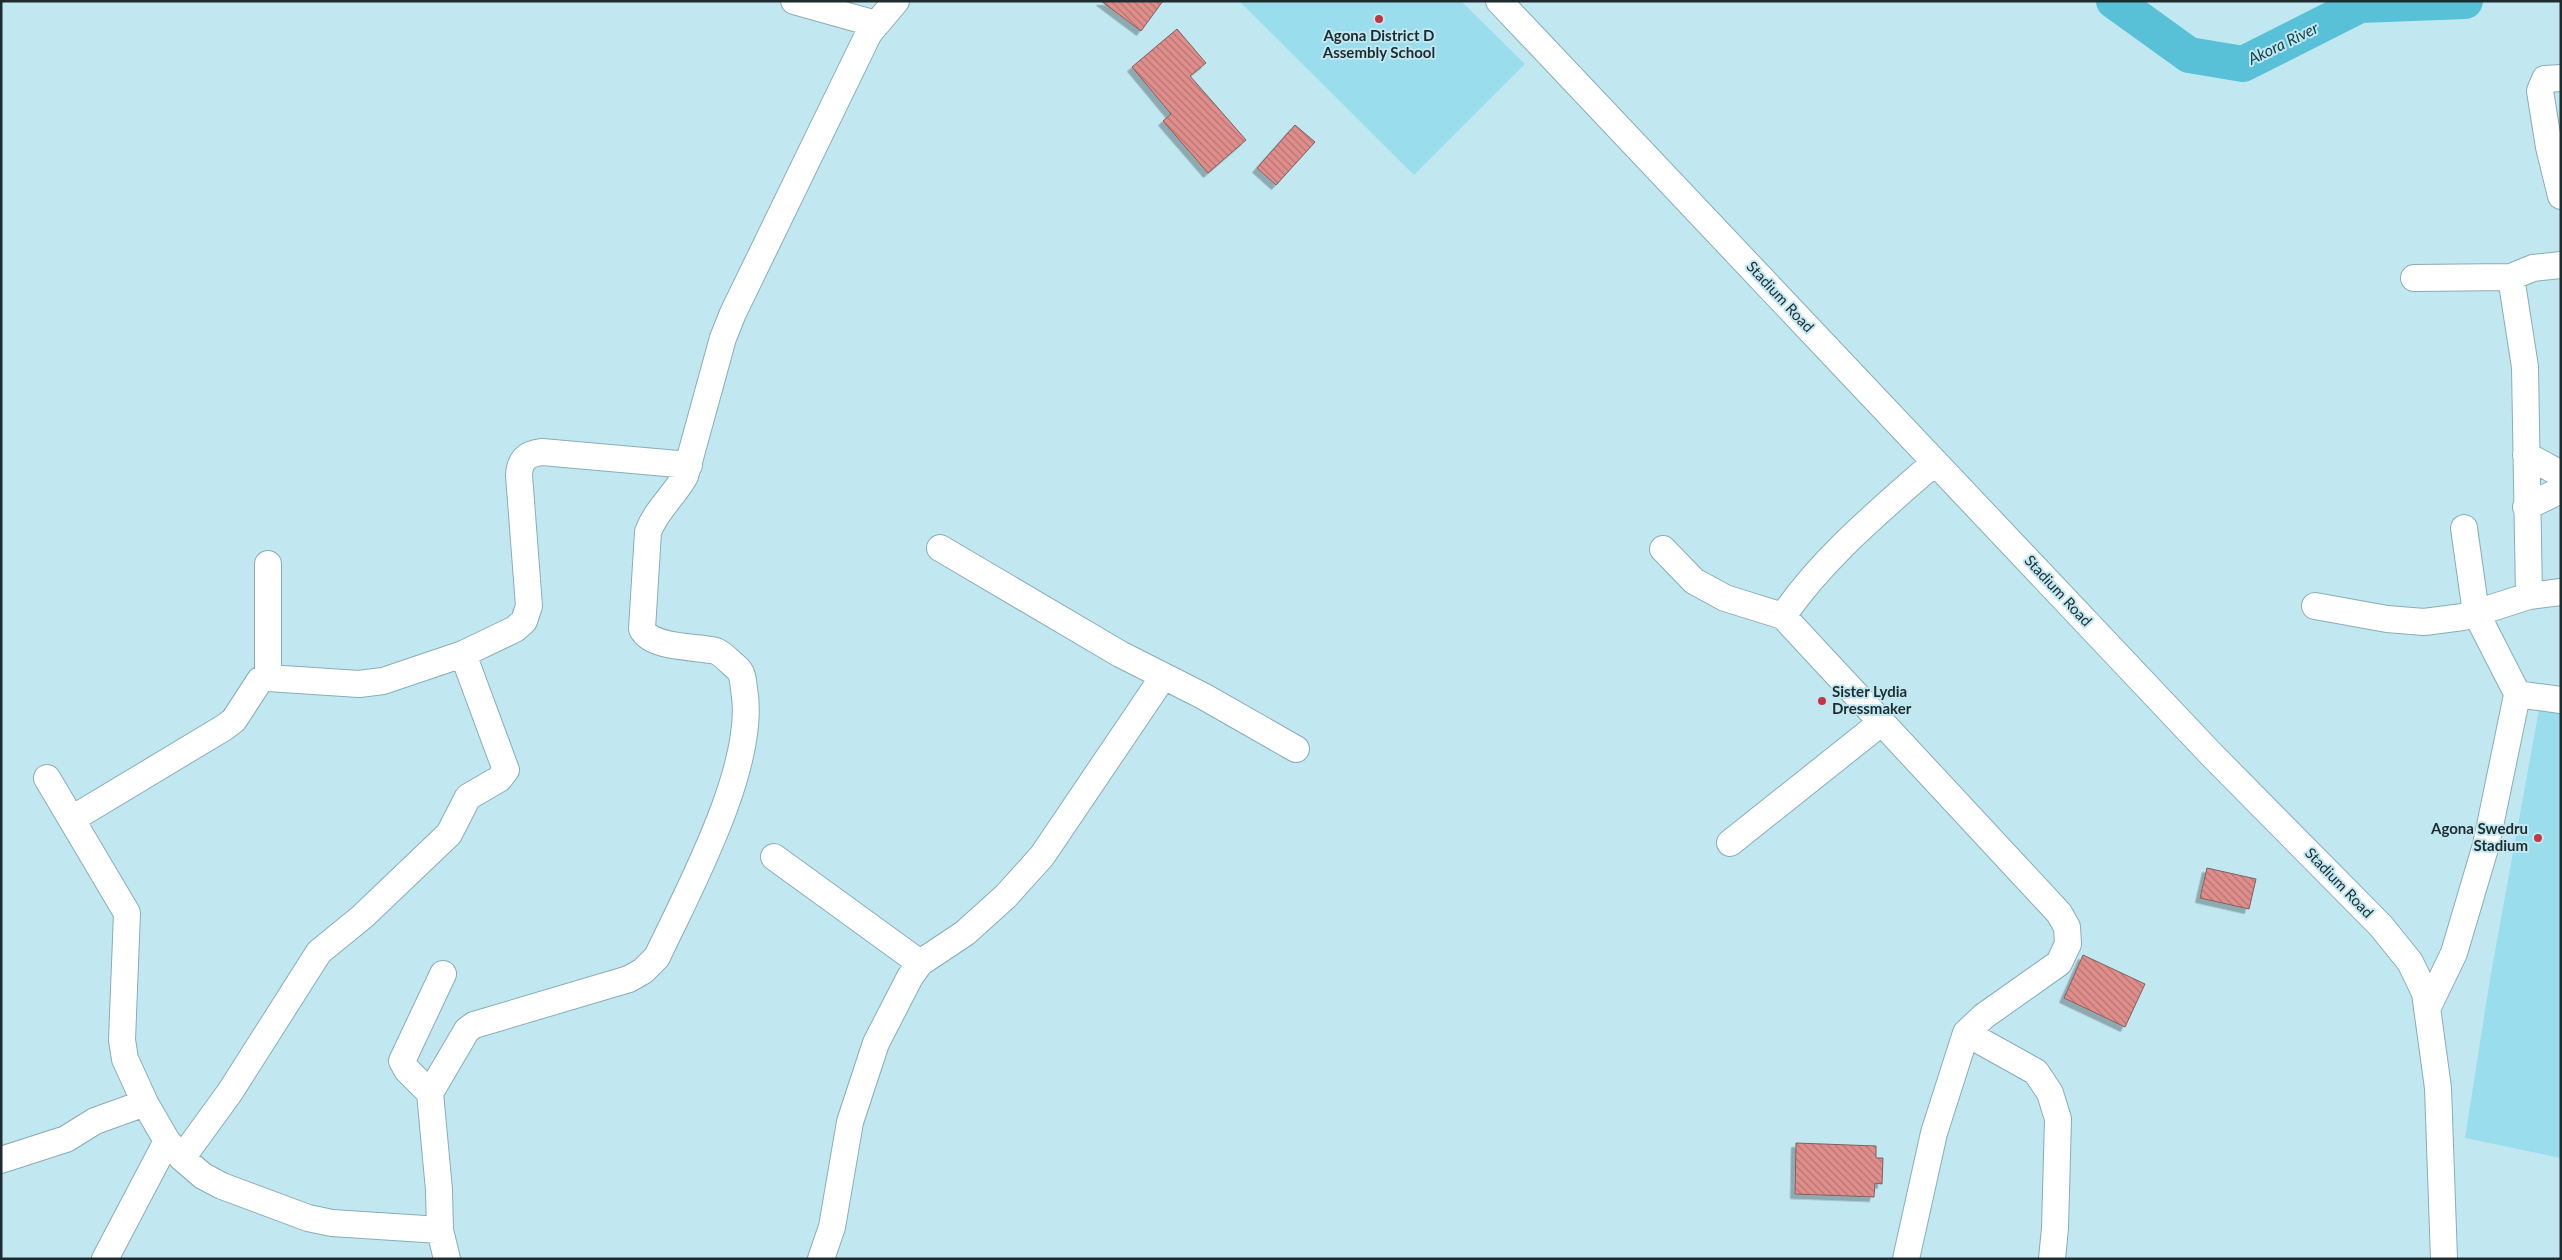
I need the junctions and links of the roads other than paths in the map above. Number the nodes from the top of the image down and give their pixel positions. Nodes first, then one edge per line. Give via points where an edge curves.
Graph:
1 (794, 1) edge
2 (896, 1) edge
3 (1499, 1) edge
4 (876, 24) junction
5 (2561, 78) edge
6 (2561, 196) edge
7 (2561, 265) edge
8 (2511, 277) junction
9 (2414, 278) dead end
10 (2526, 455) junction
11 (1935, 462) junction
12 (689, 465) junction
13 (2561, 474) edge
14 (2561, 490) edge
15 (2526, 507) junction
16 (2464, 528) dead end
17 (940, 548) dead end
18 (1664, 549) dead end
19 (268, 564) dead end
20 (2561, 592) edge
21 (2529, 596) junction
22 (2315, 606) dead end
23 (2476, 613) junction
24 (1782, 616) junction
25 (463, 654) junction
26 (268, 678) junction
27 (1163, 678) junction
28 (2519, 697) junction
29 (2561, 700) edge
30 (1882, 722) junction
31 (1296, 749) dead end
32 (47, 778) dead end
33 (72, 819) junction
34 (1730, 843) dead end
35 (774, 857) dead end
36 (920, 963) junction
37 (443, 974) dead end
38 (2427, 1009) junction
39 (1966, 1033) junction
40 (430, 1094) junction
41 (145, 1103) junction
42 (174, 1149) junction
43 (1, 1160) edge
44 (440, 1230) junction
45 (105, 1259) edge
46 (447, 1259) edge
47 (821, 1259) edge
48 (1906, 1259) edge
49 (2052, 1259) edge
50 (2444, 1259) edge

1 - 4 street
2 - 4 street
3 - 11 street, Stadium Road
4 - 12 street via 726,327
5 - 6 street via 2545,79 2540,91
7 - 8 street via 2533,268
8 - 9 street
8 - 10 street via 2525,366
10 - 13 street
10 - 15 street
11 - 24 street via 1842,546 1802,588
11 - 38 street, Stadium Road via 2210,753 2381,926 2419,978
12 - 25 street via 542,452 524,457 519,475 528,613 515,629
12 - 40 street via 680,486 653,517 648,532 642,629 645,635 656,641 718,652 741,671 748,707 737,765 718,826 657,957 643,971 629,980 474,1025 467,1030
14 - 15 street
15 - 21 street
16 - 23 street
17 - 27 street
18 - 24 street via 1701,586 1725,598
19 - 26 street
20 - 21 street
21 - 23 street
22 - 23 street via 2424,622
23 - 28 street
24 - 30 street
25 - 26 street via 372,684
25 - 42 street via 506,764 503,775 468,797 449,834 362,917 319,952 234,1086
26 - 33 street via 255,685 234,720 225,728
27 - 31 street via 1203,696
27 - 36 street via 1042,856 1006,896 965,933
28 - 29 street
28 - 38 street via 2481,863 2454,952
30 - 34 street
30 - 39 street via 2059,913 2068,927 2068,944 2059,963 1984,1016
32 - 33 street
33 - 41 street via 127,913 129,926 122,1040 125,1058
35 - 36 street
36 - 47 street via 876,1043 850,1122 832,1227
37 - 40 street via 402,1060
38 - 50 street, Stadium Road via 2438,1088
39 - 48 street via 1934,1133
39 - 49 street via 2036,1072 2050,1093 2058,1119
40 - 44 street
41 - 42 street
41 - 43 street via 95,1121 66,1139
42 - 44 street via 202,1176 308,1218 332,1223
42 - 45 street
44 - 46 street

